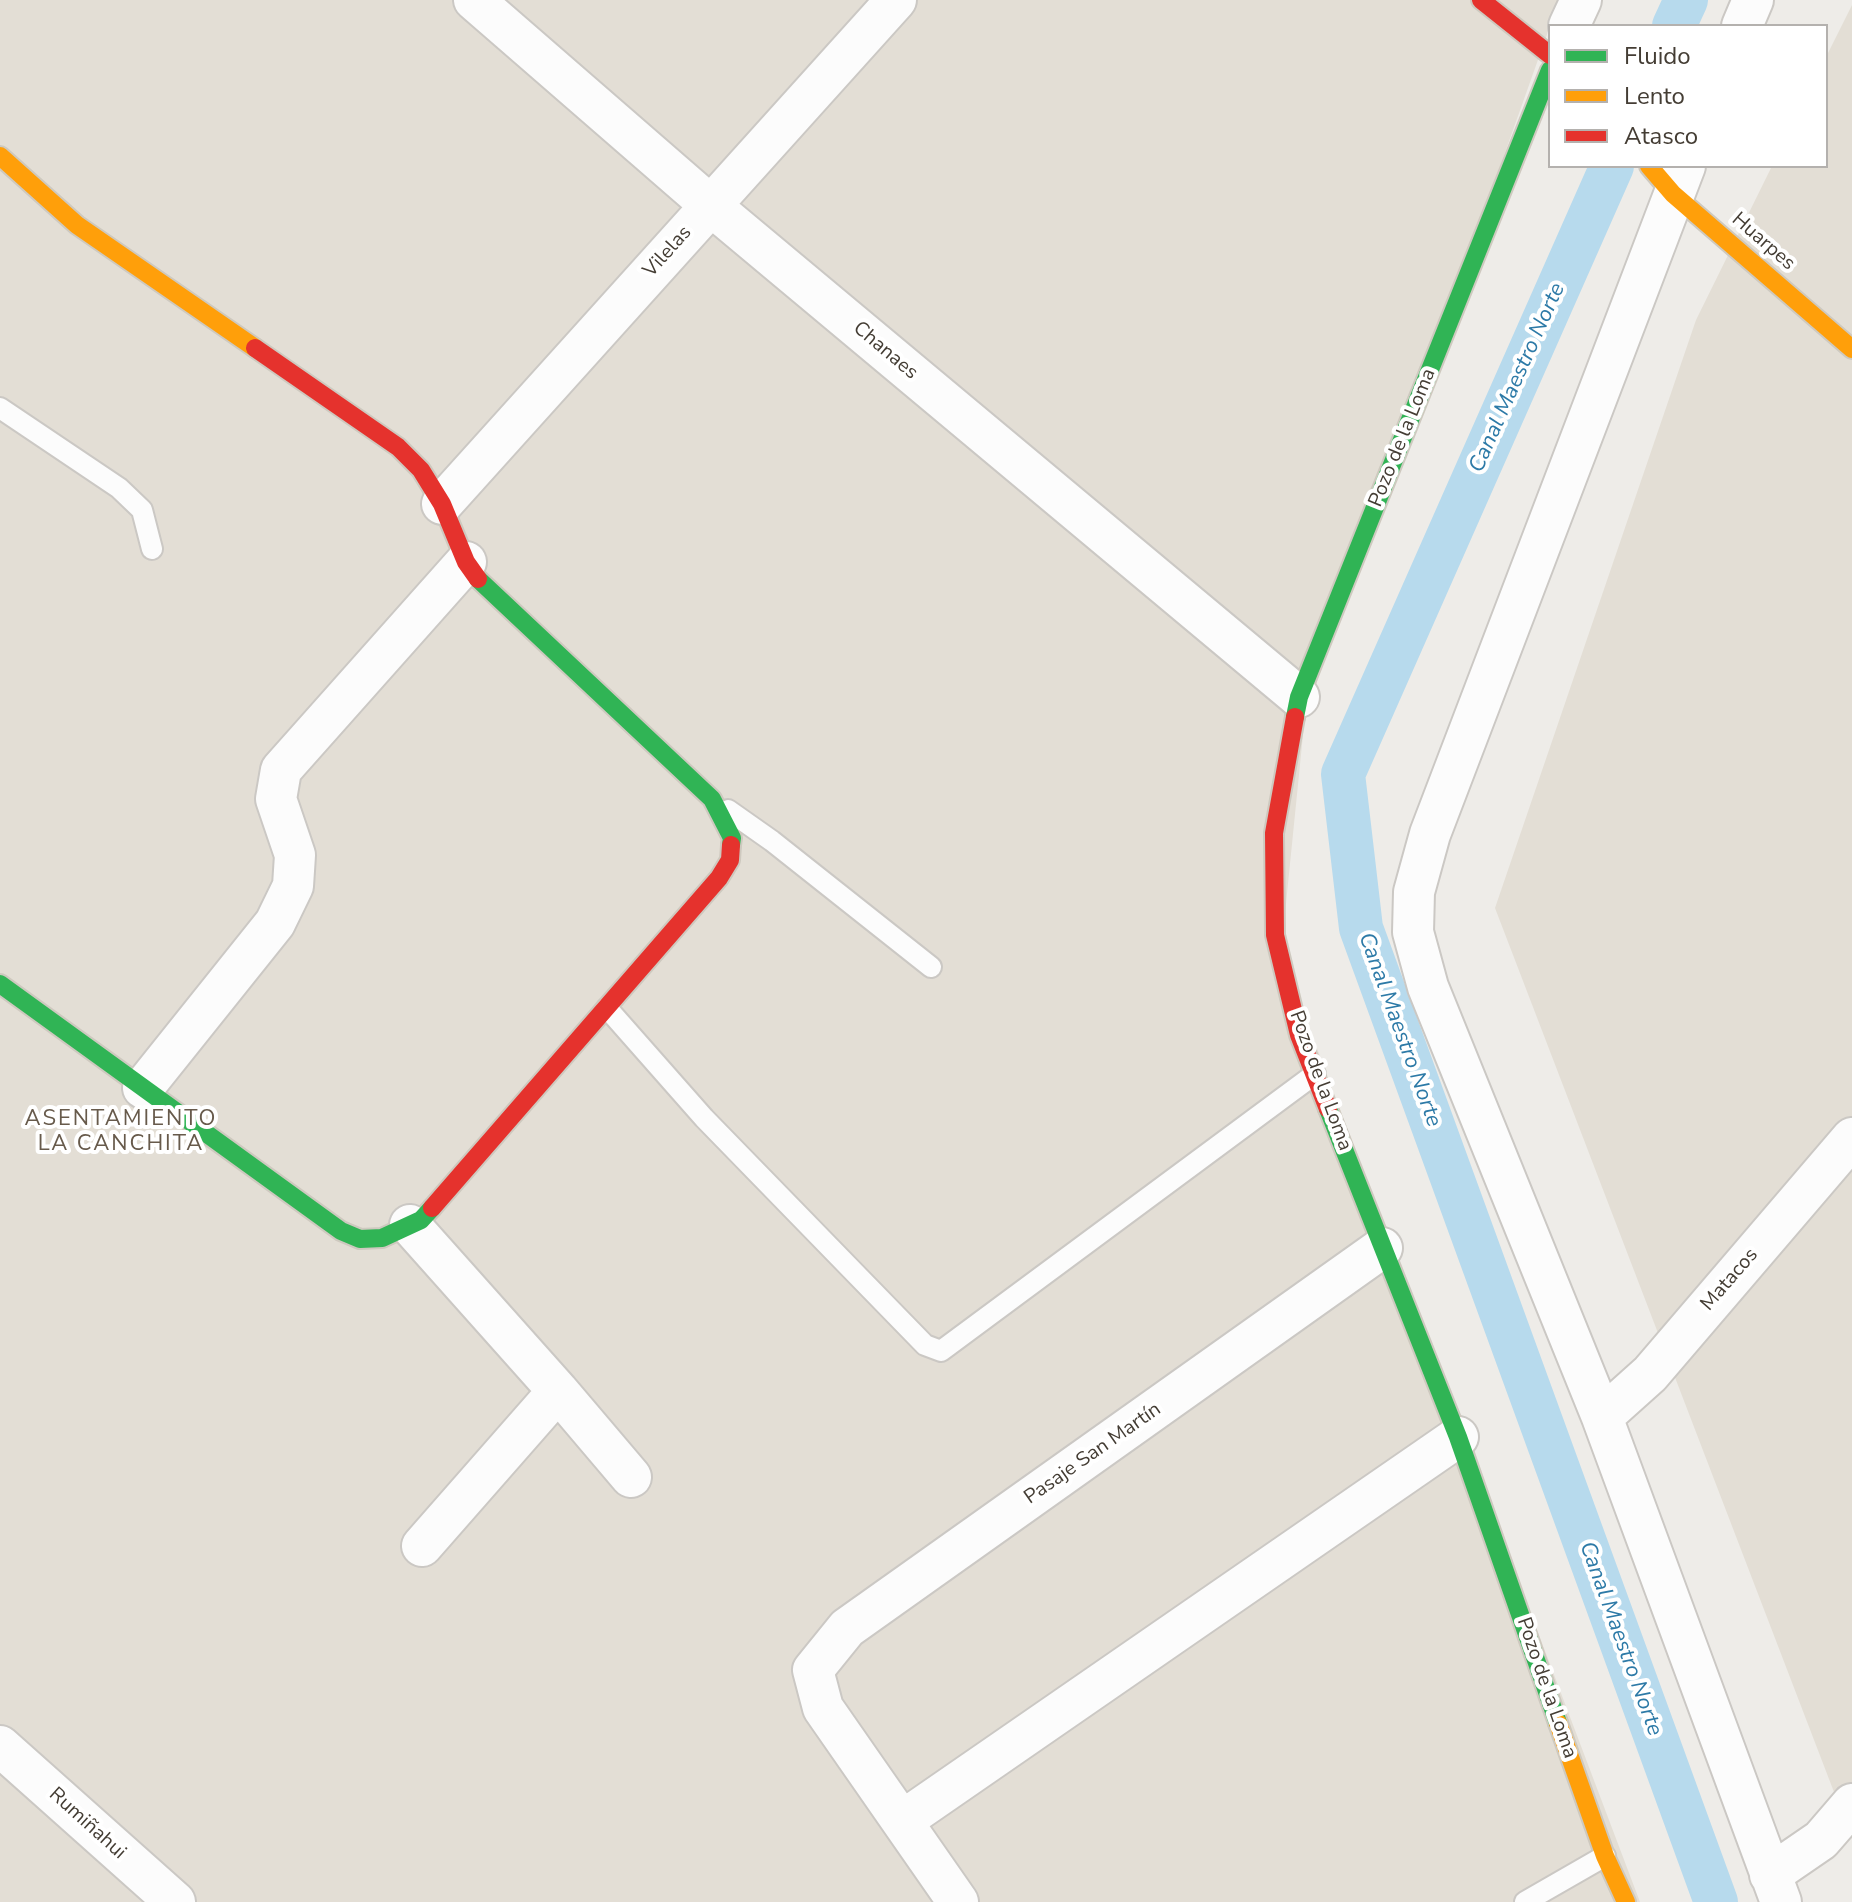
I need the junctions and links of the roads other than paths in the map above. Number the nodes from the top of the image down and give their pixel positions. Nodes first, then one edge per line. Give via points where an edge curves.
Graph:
1 (474, 0) edge
2 (896, 0) edge
3 (1481, 0) edge
4 (1581, 0) edge
5 (1753, 0) edge
6 (1570, 24) edge
7 (1743, 24) edge
8 (1548, 53) edge
9 (1548, 75) edge
10 (0, 156) edge
11 (1669, 175) edge
12 (710, 205) junction
13 (1852, 349) edge
14 (0, 408) edge
15 (442, 504) junction
16 (152, 549) dead end
17 (466, 562) junction
18 (1299, 697) junction
19 (712, 799) junction
20 (931, 967) dead end
21 (0, 984) edge
22 (607, 1008) junction
23 (1315, 1074) junction
24 (143, 1088) junction
25 (1852, 1138) edge
26 (410, 1225) junction
27 (1382, 1248) junction
28 (558, 1391) junction
29 (1602, 1417) junction
30 (1458, 1437) junction
31 (631, 1477) dead end
32 (422, 1546) dead end
33 (0, 1746) edge
34 (1852, 1804) edge
35 (902, 1821) junction
36 (1605, 1856) junction
37 (1775, 1888) edge
38 (175, 1902) edge
39 (958, 1902) edge
40 (1525, 1902) edge
41 (1626, 1902) edge

1 - 12 street, Chanaes
2 - 12 street, Vilelas
3 - 8 street
4 - 6 street
5 - 7 street
9 - 18 street, Pozo de la Loma
10 - 15 street via 77,225 398,447 421,470
11 - 13 street, Huarpes
11 - 29 street via 1430,834 1414,892 1413,932 1428,987
12 - 15 street, Vilelas
12 - 18 street, Chanaes
14 - 16 lane via 119,488 142,510
15 - 17 street
17 - 19 street via 484,586
17 - 24 street via 281,770 276,799 295,855 293,886 275,923
18 - 23 street, Pozo de la Loma via 1274,833 1275,935 1299,1035
19 - 20 lane
19 - 22 street via 732,838 730,860
21 - 24 street
22 - 23 lane via 715,1130 925,1345 941,1351
22 - 26 street via 421,1220
23 - 27 street, Pozo de la Loma
24 - 26 street via 341,1231 360,1239 382,1238
25 - 29 street, Matacos via 1650,1374
26 - 28 street
27 - 30 street, Pozo de la Loma
27 - 35 street, Pasaje San Martín via 847,1628 813,1670 823,1708
28 - 31 street
28 - 32 street
29 - 37 street
30 - 35 street
30 - 36 street, Pozo de la Loma
33 - 38 street, Rumiñahui
34 - 37 street
35 - 39 street
36 - 40 lane
36 - 41 street, Pozo de la Loma

